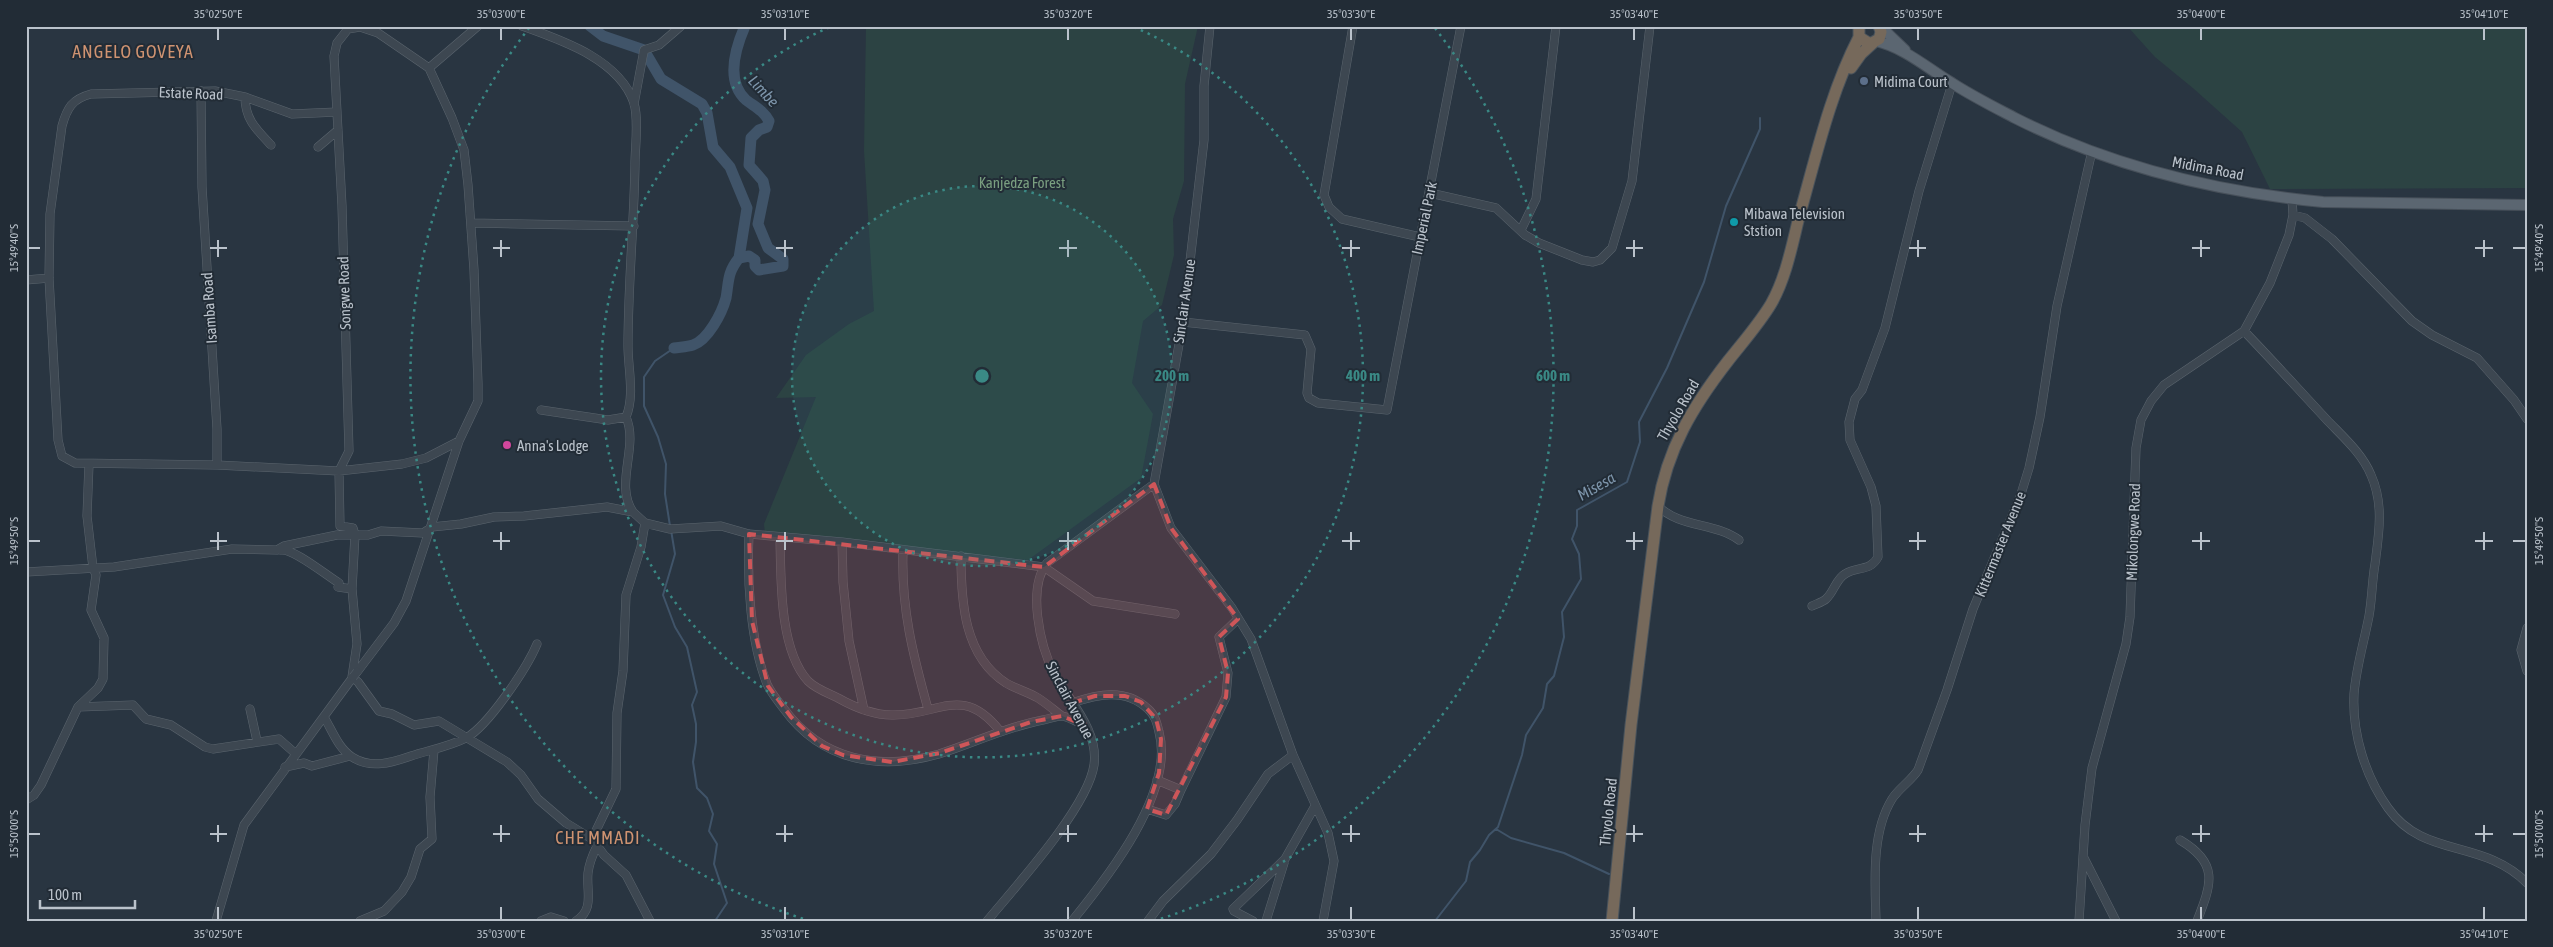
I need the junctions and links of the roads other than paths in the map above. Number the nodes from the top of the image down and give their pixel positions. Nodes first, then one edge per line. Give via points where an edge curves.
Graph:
1 (355, 26) edge
2 (478, 26) edge
3 (522, 26) edge
4 (681, 26) edge
5 (1210, 26) edge
6 (1353, 26) edge
7 (1461, 26) edge
8 (1556, 26) edge
9 (1650, 26) edge
10 (1879, 26) edge
11 (1858, 30) edge
12 (1875, 42) junction
13 (1911, 56) junction
14 (429, 68) junction
15 (1952, 84) junction
16 (201, 91) junction
17 (1836, 91) junction
18 (245, 97) junction
19 (634, 104) junction
20 (337, 112) junction
21 (338, 130) junction
22 (271, 145) dead end
23 (318, 147) dead end
24 (2092, 151) junction
25 (1430, 192) junction
26 (2292, 199) junction
27 (2527, 206) edge
28 (2293, 214) junction
29 (471, 223) junction
30 (634, 226) junction
31 (1521, 230) junction
32 (1420, 237) junction
33 (49, 278) junction
34 (26, 280) edge
35 (1182, 322) junction
36 (2244, 331) junction
37 (541, 410) dead end
38 (626, 417) junction
39 (2527, 420) edge
40 (459, 441) junction
41 (88, 464) junction
42 (216, 465) junction
43 (339, 471) junction
44 (1154, 484) junction
45 (1658, 506) junction
46 (633, 512) junction
47 (645, 523) junction
48 (432, 527) junction
49 (749, 534) junction
50 (355, 535) junction
51 (780, 538) junction
52 (1739, 540) dead end
53 (842, 542) junction
54 (277, 550) junction
55 (903, 550) junction
56 (961, 556) junction
57 (1044, 567) junction
58 (93, 568) junction
59 (26, 572) edge
60 (352, 589) junction
61 (1812, 606) dead end
62 (1175, 614) dead end
63 (1238, 619) junction
64 (2527, 628) edge
65 (537, 644) dead end
66 (2527, 671) edge
67 (354, 675) junction
68 (1072, 703) junction
69 (78, 707) junction
70 (250, 709) dead end
71 (928, 709) junction
72 (864, 710) junction
73 (1062, 716) junction
74 (324, 717) junction
75 (1086, 726) junction
76 (1000, 731) junction
77 (466, 738) junction
78 (257, 741) junction
79 (434, 750) junction
80 (296, 754) junction
81 (1293, 755) junction
82 (350, 756) junction
83 (285, 767) junction
84 (1157, 780) junction
85 (1181, 790) junction
86 (26, 800) edge
87 (1315, 806) junction
88 (1147, 809) junction
89 (2180, 840) dead end
90 (594, 843) junction
91 (2083, 856) junction
92 (1285, 859) junction
93 (2527, 883) edge
94 (1614, 920) edge
95 (216, 921) edge
96 (360, 921) edge
97 (541, 921) edge
98 (564, 921) edge
99 (576, 921) edge
100 (650, 921) edge
101 (987, 921) edge
102 (1072, 921) edge
103 (1148, 921) edge
104 (1253, 921) edge
105 (1266, 921) edge
106 (1323, 921) edge
107 (1876, 921) edge
108 (2079, 921) edge
109 (2116, 921) edge
110 (2197, 921) edge

1 - 14 street via 378,33
1 - 20 street, Songwe Road via 342,36 334,56
2 - 14 street
3 - 19 street via 582,50 614,74
4 - 19 street via 659,46 644,50
5 - 35 street, Sinclair Avenue via 1204,86 1204,140
6 - 32 street via 1324,195 1329,207 1342,219
7 - 25 street, Imperial Park
8 - 31 street via 1536,199
9 - 31 street via 1632,181 1612,248 1600,260 1589,262 1539,243
10 - 12 highway via 1880,36
10 - 13 main road, Midima Road
11 - 12 highway via 1863,42
11 - 17 highway, Thyolo Road
12 - 13 main road, Midima Road via 1889,44
12 - 17 highway, Thyolo Road via 1861,54
13 - 15 main road, Midima Road
14 - 29 street via 464,150
15 - 24 main road, Midima Road via 2014,118
15 - 61 street via 1919,191 1885,328 1849,422 1850,440 1876,506 1878,557 1869,567 1842,575 1827,598
16 - 18 street, Estate Road
16 - 33 street, Estate Road via 91,94 73,101 66,112 59,146 50,214
16 - 42 street, Isamba Road via 202,187 217,429
17 - 45 highway, Thyolo Road via 1790,253 1772,302 1684,423 1664,472
18 - 20 street, Estate Road via 292,114
18 - 22 street via 248,119
19 - 30 street
20 - 21 street, Songwe Road
21 - 23 street
21 - 43 street, Songwe Road via 349,451
24 - 26 main road, Midima Road via 2157,173
24 - 107 street, Kittermaster Avenue via 2057,306 2029,468 1973,609 1918,770 1896,793 1886,813 1877,854
25 - 31 street via 1496,208
25 - 32 street, Imperial Park
26 - 27 main road, Midima Road via 2356,204
26 - 28 street, Mikolongwe Road
28 - 36 street, Mikolongwe Road via 2286,245
28 - 39 street via 2305,218 2332,239 2412,321 2477,358
29 - 30 street
29 - 40 street via 478,400
30 - 38 street via 628,347 630,407
32 - 35 street, Imperial Park via 1387,410 1318,403 1309,398 1311,349 1305,335
33 - 34 street
33 - 41 street via 59,447 67,460
35 - 44 street, Sinclair Avenue
36 - 91 street, Mikolongwe Road via 2164,385 2141,420 2136,448 2130,616 2126,644 2092,768
36 - 93 street via 2359,455 2374,482 2380,504 2380,525 2369,614 2354,696 2361,751 2374,787 2399,823 2408,830 2447,846 2493,858 2515,870
37 - 38 street via 608,420
38 - 46 street via 629,422 626,493
40 - 43 street via 426,458 402,464
40 - 48 street
41 - 42 street
41 - 58 street via 87,516
42 - 43 street
43 - 50 street via 340,526 353,528
44 - 57 street
44 - 63 street via 1171,528
45 - 52 street via 1674,519 1725,532
45 - 94 highway, Thyolo Road via 1631,725
46 - 47 street
46 - 48 street via 607,507
47 - 49 street via 670,529 721,526
47 - 90 street via 626,596 624,663 617,713 616,789
48 - 50 street via 423,533 381,531
48 - 67 street via 406,601 394,623
49 - 51 street
49 - 76 street via 750,596 763,673 772,692 806,733 822,746 843,755 892,762 940,754
50 - 54 street via 337,534
50 - 60 street
51 - 53 street
51 - 72 street via 787,638 793,659 813,685
53 - 55 street
53 - 72 street via 842,582 849,641
54 - 58 street via 232,549 170,560
54 - 60 street via 287,549 296,553 339,584 338,587
55 - 56 street
55 - 71 street via 902,584 907,628
56 - 57 street
56 - 73 street via 966,622 980,660 1005,683 1038,698
57 - 62 street via 1094,601
57 - 68 street, Sinclair Avenue via 1037,594 1041,636 1052,668
58 - 59 street
58 - 69 street via 96,575 91,610 104,638 103,679
60 - 67 street via 357,644
63 - 81 street via 1264,670
63 - 85 street via 1219,637 1228,673 1226,697
64 - 66 street via 2521,650
65 - 77 street via 528,663 489,716
67 - 74 street
67 - 77 street via 379,711 414,725 439,722
68 - 75 street, Sinclair Avenue
68 - 84 street via 1092,696 1119,695 1141,702 1154,716 1161,739
69 - 78 street via 133,705 146,719 170,725 213,749
69 - 86 street via 41,785
70 - 78 street
71 - 72 street via 892,716
71 - 76 street via 962,704 986,714
73 - 75 street
73 - 76 street
74 - 80 street
74 - 82 street via 340,746
75 - 101 street, Sinclair Avenue via 1094,743 1095,755 1088,784 1065,823
77 - 79 street
77 - 90 street via 507,762 521,774 530,791 546,806
78 - 80 street via 281,739
79 - 82 street via 376,765
79 - 96 street via 430,797 432,839 420,849 411,877 402,892 384,910
80 - 83 street
81 - 87 street
81 - 103 street via 1268,774 1210,854 1158,906
82 - 83 street via 312,766 304,763
83 - 95 street via 277,784 244,825
84 - 85 street
84 - 88 street
85 - 88 street via 1166,815
87 - 92 street
87 - 106 street via 1328,833 1334,857
88 - 102 street via 1111,868
89 - 110 street via 2196,849 2207,864 2206,898
90 - 99 street via 588,871 589,906
90 - 100 street via 626,875
91 - 108 street, Mikolongwe Road
91 - 109 street
92 - 104 street via 1233,909
92 - 105 street
97 - 98 street via 551,917

